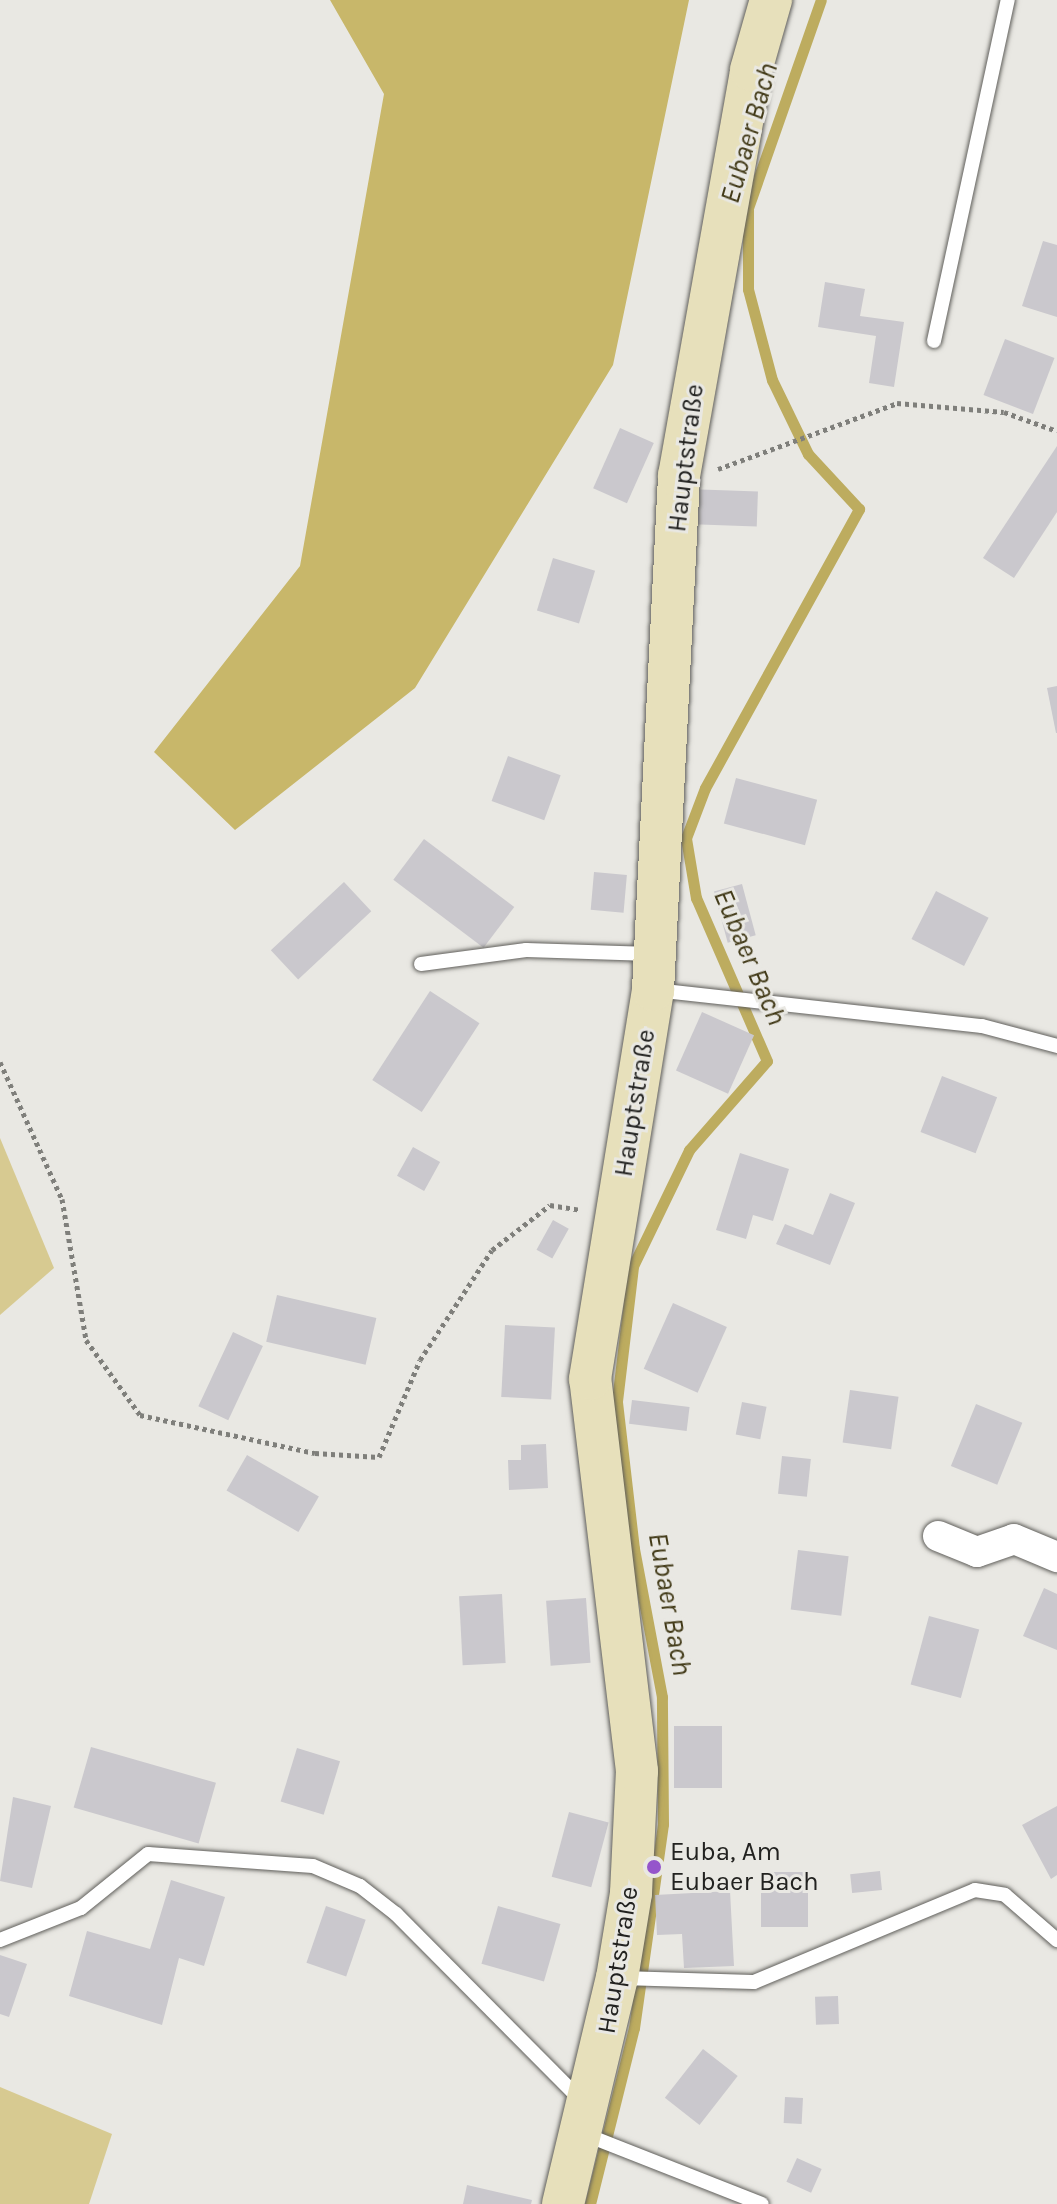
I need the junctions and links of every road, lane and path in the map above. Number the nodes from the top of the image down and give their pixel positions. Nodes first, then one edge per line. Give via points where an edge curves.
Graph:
1 (771, 0) edge
2 (1008, 0) edge
3 (934, 341) dead end
4 (1057, 431) edge
5 (679, 476) junction
6 (421, 964) dead end
7 (654, 972) junction
8 (1057, 1046) edge
9 (0, 1062) edge
10 (617, 1215) junction
11 (938, 1536) dead end
12 (1057, 1557) edge
13 (0, 1940) edge
14 (1057, 1940) edge
15 (624, 1979) junction
16 (587, 2122) junction
17 (563, 2204) edge
18 (762, 2204) edge

1 - 5 street, Hauptstraße via 751,70
2 - 3 lane
4 - 5 path via 1004,412 897,403 743,465
5 - 7 street, Hauptstraße
6 - 7 lane via 526,950
7 - 8 lane via 769,1003 982,1026
7 - 10 street, Hauptstraße
9 - 10 path via 62,1199 86,1340 140,1415 315,1453 379,1457 420,1360 492,1250 550,1205
10 - 15 street, Hauptstraße via 590,1379 637,1771
11 - 12 street via 977,1552 1014,1539
13 - 16 lane via 81,1908 148,1854 313,1866 360,1886 396,1914
14 - 15 lane via 1005,1895 975,1890 754,1982
15 - 16 street, Hauptstraße
16 - 17 street, Hauptstraße
16 - 18 lane via 634,2151

